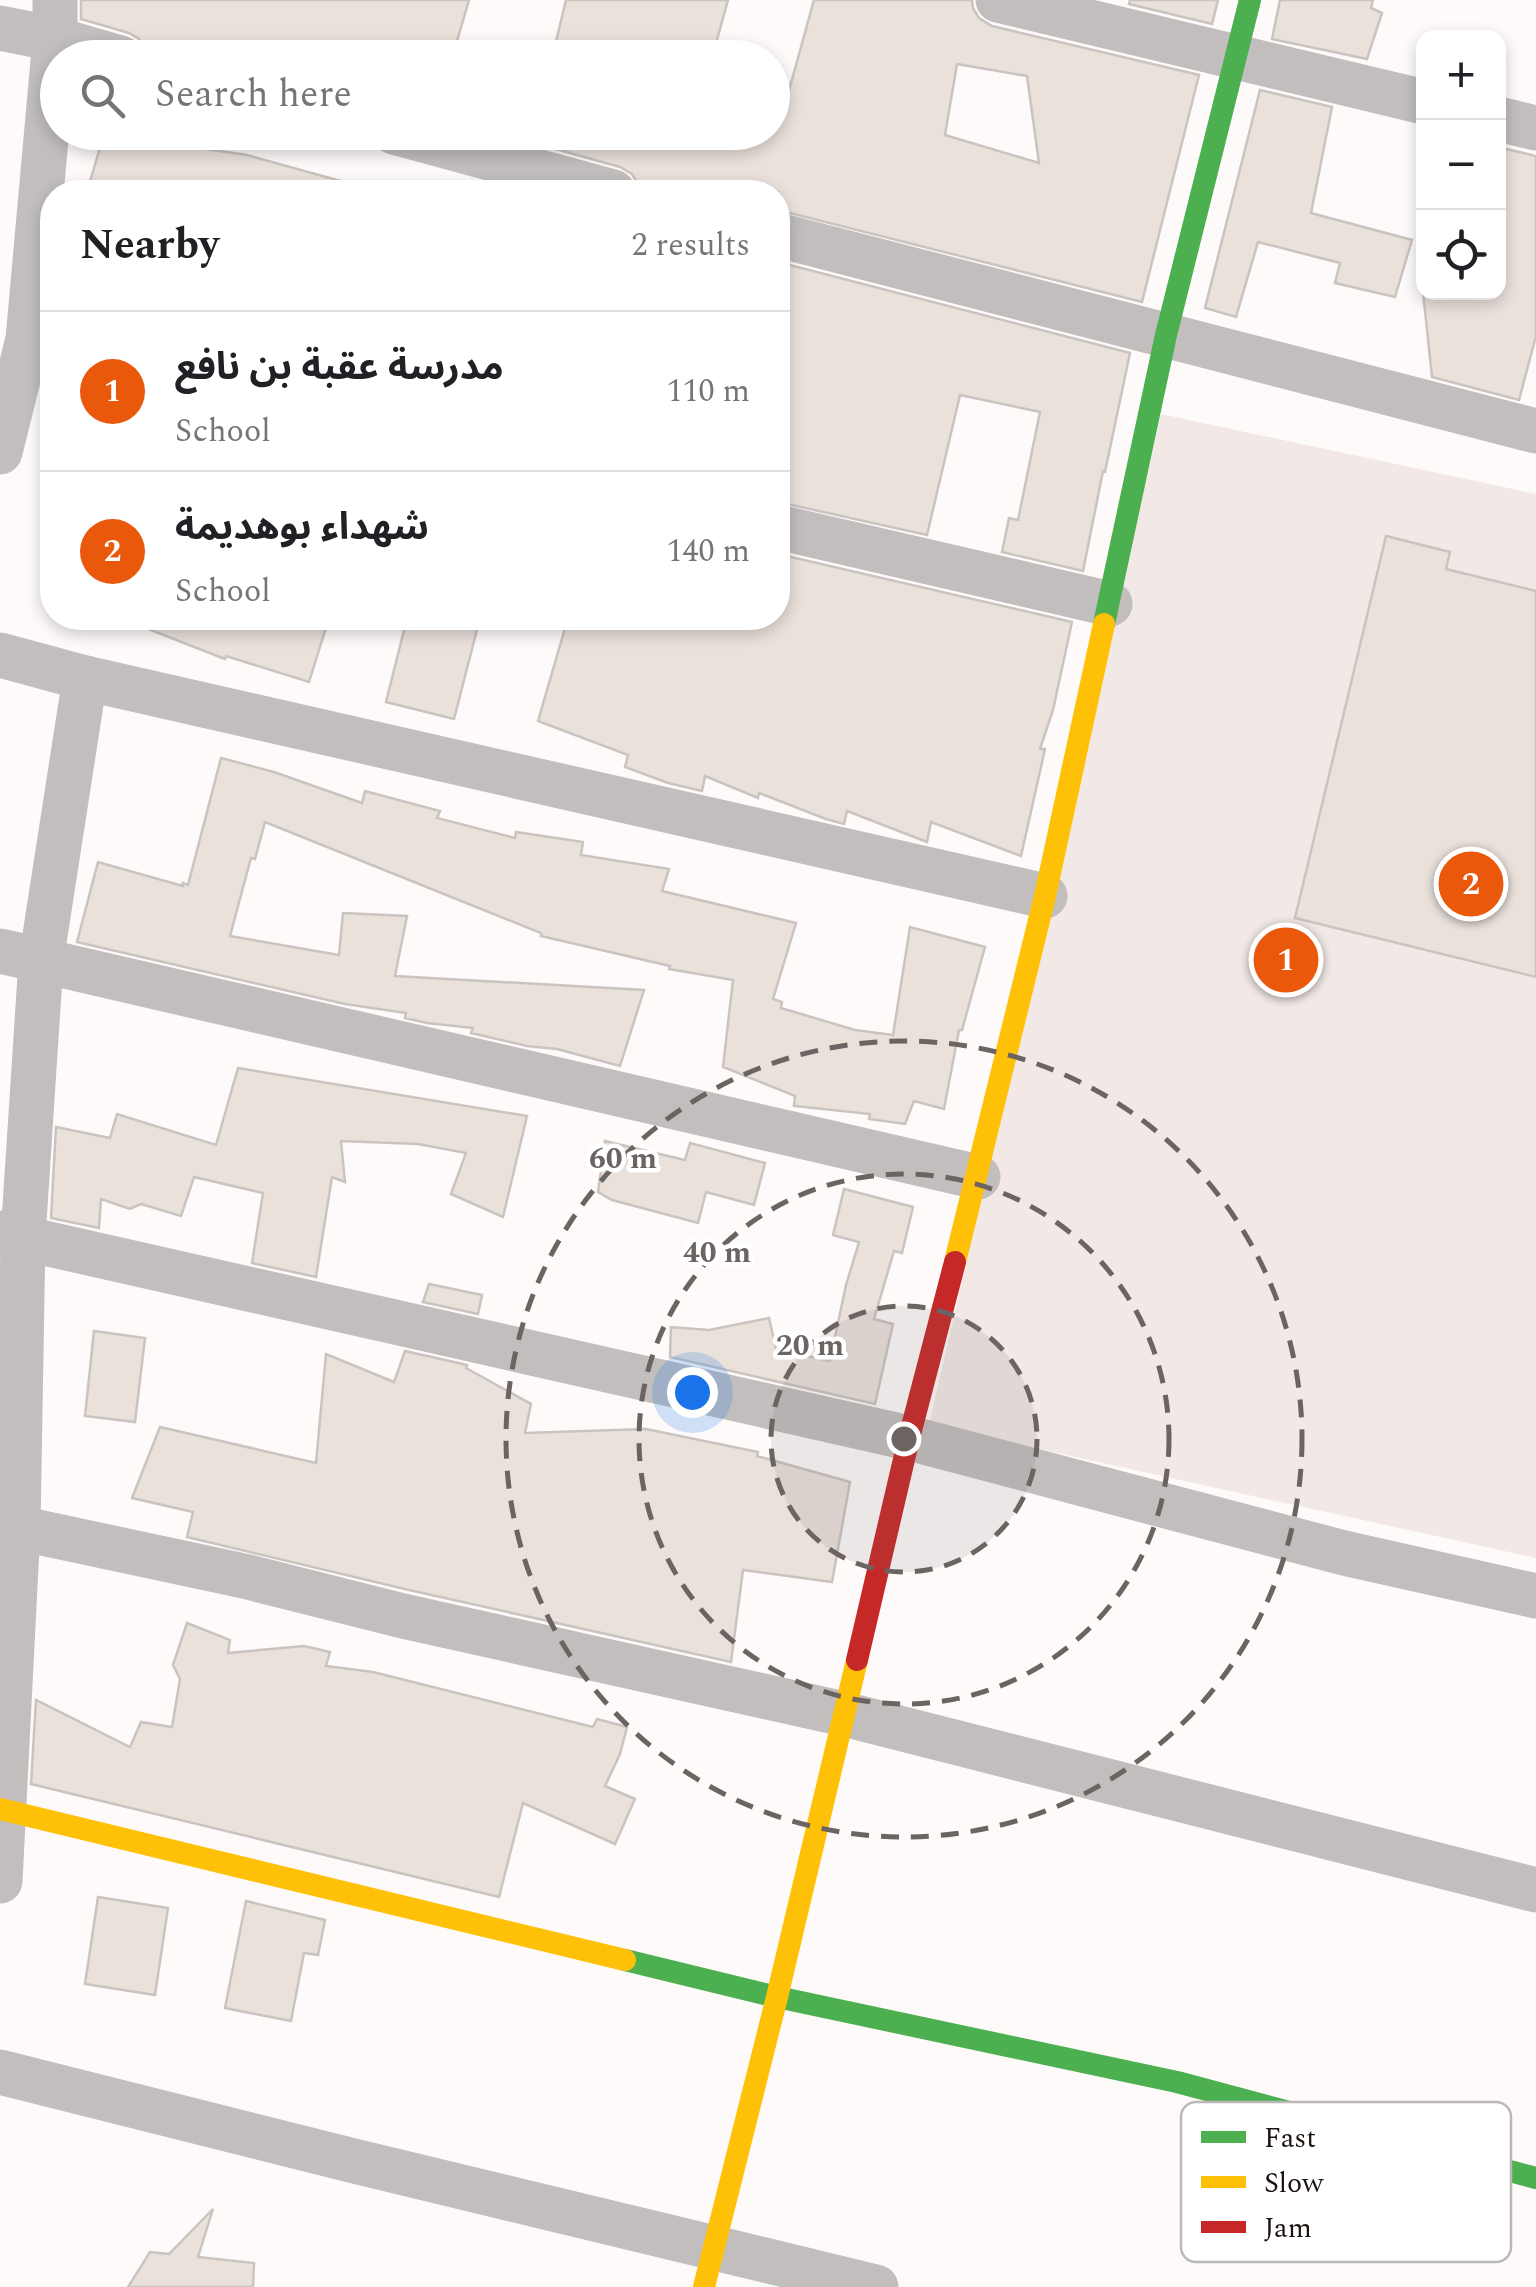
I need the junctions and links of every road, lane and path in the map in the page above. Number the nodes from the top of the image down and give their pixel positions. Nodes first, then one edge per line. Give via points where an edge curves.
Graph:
1 (998, 0) edge
2 (1250, 0) edge
3 (55, 20) edge
4 (0, 28) edge
5 (90, 40) edge
6 (1236, 58) junction
7 (1416, 100) edge
8 (1502, 120) edge
9 (1536, 128) edge
10 (44, 150) edge
11 (459, 150) edge
12 (41, 180) edge
13 (568, 180) edge
14 (40, 191) edge
15 (790, 239) edge
16 (1166, 336) junction
17 (27, 339) edge
18 (1536, 431) edge
19 (0, 452) edge
20 (790, 530) edge
21 (1110, 604) junction
22 (0, 655) edge
23 (85, 678) junction
24 (1045, 896) junction
25 (20, 956) edge
26 (978, 1177) junction
27 (11, 1235) edge
28 (909, 1438) junction
29 (9, 1526) edge
30 (1536, 1596) edge
31 (844, 1714) junction
32 (2, 1809) edge
33 (0, 1881) edge
34 (1536, 1890) edge
35 (777, 1997) junction
36 (0, 2072) edge
37 (1252, 2102) edge
38 (1511, 2171) edge
39 (1536, 2178) edge
40 (709, 2268) edge
41 (876, 2287) edge

1 - 6 street
2 - 6 street
3 - 4 street
3 - 5 street
6 - 7 street
6 - 16 street
8 - 9 street
10 - 12 street
11 - 13 street
14 - 17 street
15 - 16 street
16 - 18 street
16 - 21 street
17 - 19 street
20 - 21 street
21 - 24 street
22 - 23 street
23 - 24 street
23 - 25 street
24 - 26 street
25 - 26 street
25 - 27 street
26 - 28 street
27 - 28 street
27 - 29 street
28 - 30 street
28 - 31 street
29 - 31 street
29 - 32 street
31 - 34 street
31 - 35 street
32 - 33 street
32 - 35 street
35 - 37 street
35 - 40 street
36 - 40 street via 350,2160
38 - 39 street
40 - 41 street

